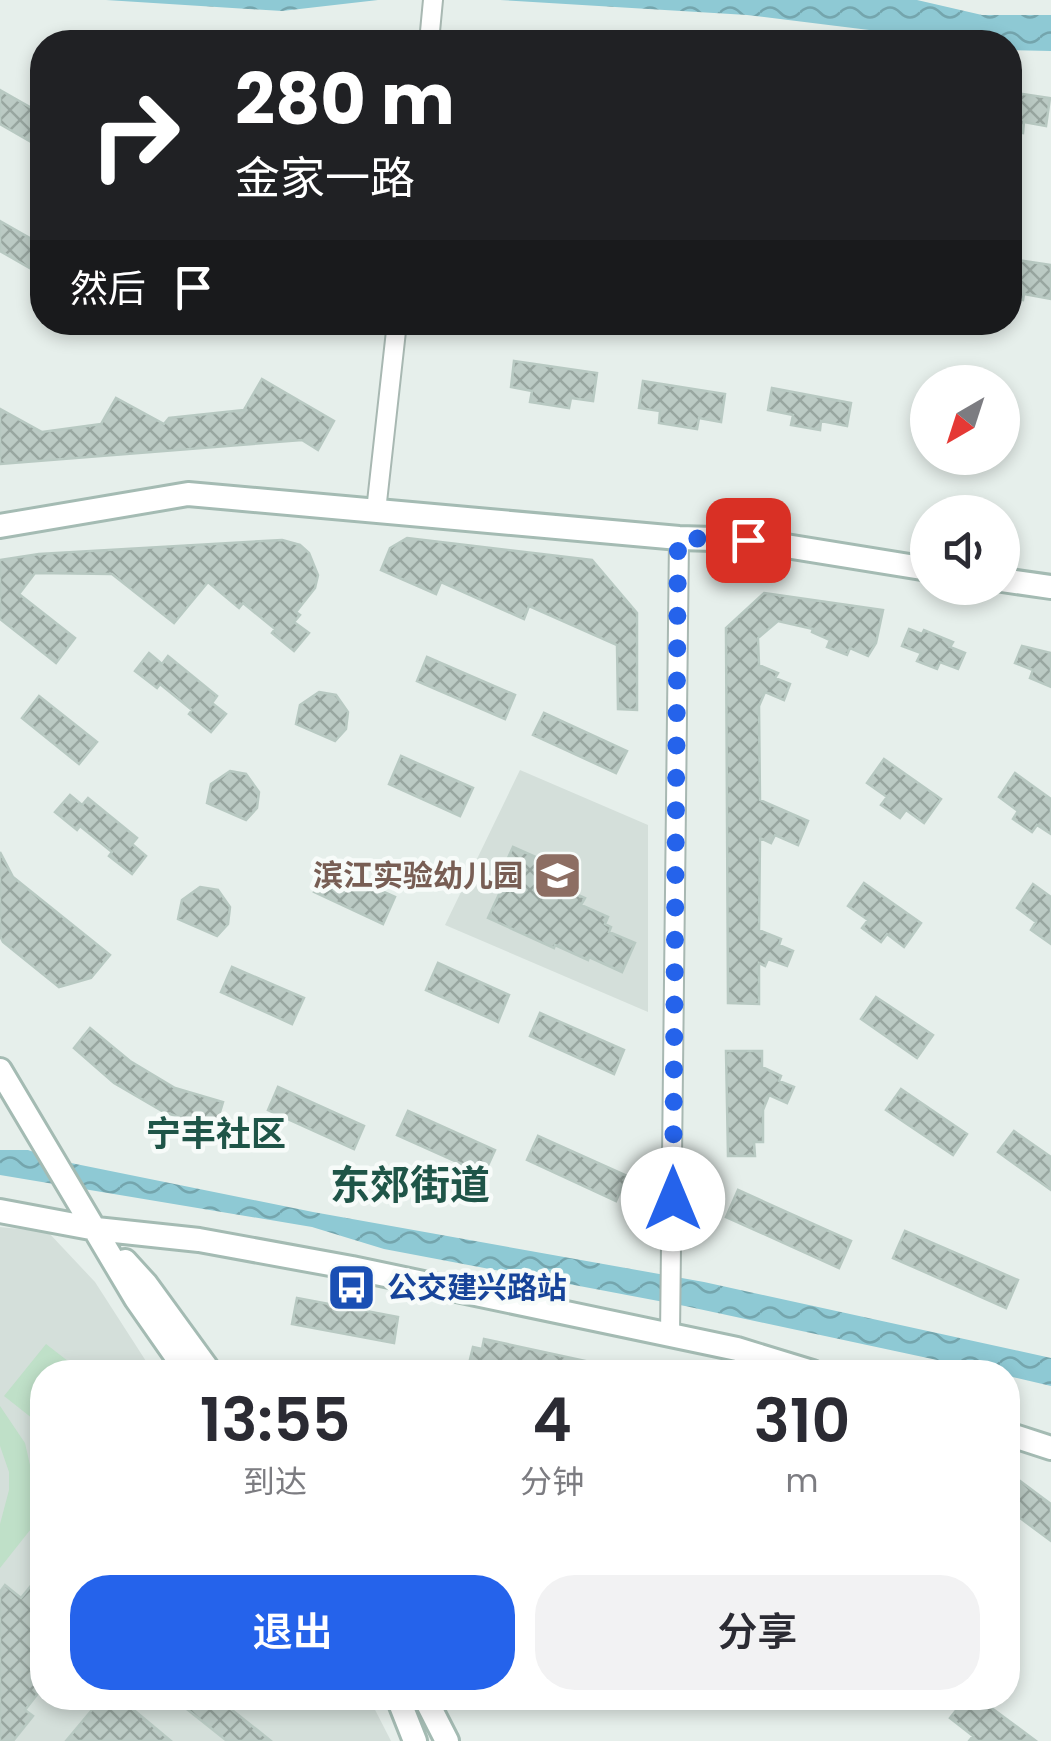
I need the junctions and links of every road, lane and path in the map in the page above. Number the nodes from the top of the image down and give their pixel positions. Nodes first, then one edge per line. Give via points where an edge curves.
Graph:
1 (432, 0) edge
2 (430, 30) edge
3 (396, 335) edge
4 (376, 511) junction
5 (0, 526) edge
6 (678, 538) junction
7 (910, 566) edge
8 (1020, 583) edge
9 (1051, 587) edge
10 (0, 1070) edge
11 (0, 1211) edge
12 (91, 1221) junction
13 (670, 1330) junction
14 (178, 1360) edge
15 (201, 1360) edge
16 (773, 1360) edge
17 (1020, 1438) edge
18 (1051, 1448) edge
19 (403, 1710) edge
20 (432, 1710) edge
21 (415, 1741) edge
22 (447, 1741) edge

1 - 2 street
3 - 4 street
4 - 5 street via 188,494
4 - 6 street
6 - 7 street via 748,540
6 - 13 street
8 - 9 street
10 - 12 street
11 - 12 street
12 - 13 street
12 - 14 street
12 - 15 street
13 - 16 street
17 - 18 street
19 - 21 street
20 - 22 street

